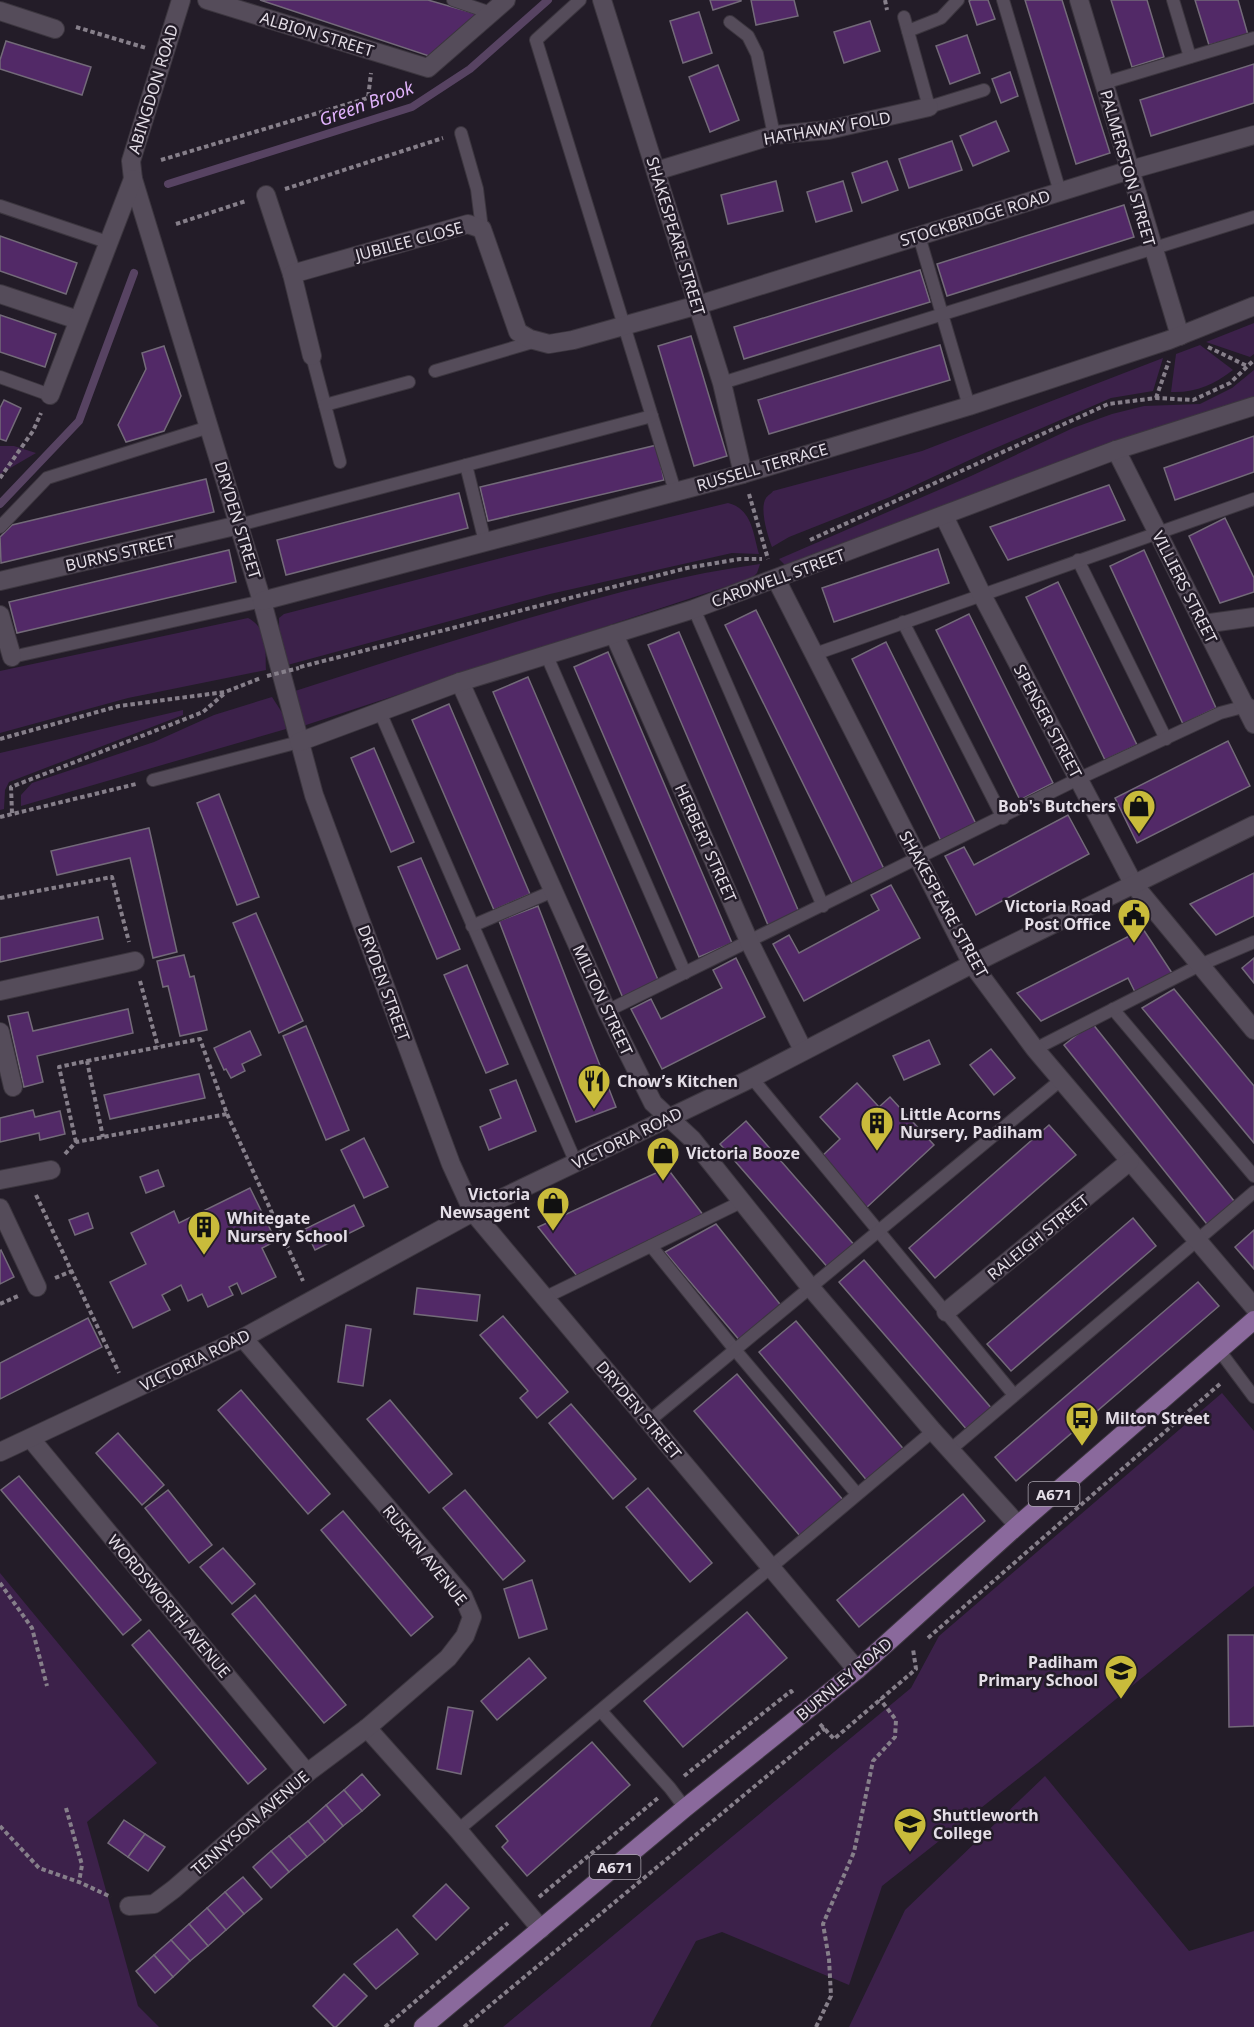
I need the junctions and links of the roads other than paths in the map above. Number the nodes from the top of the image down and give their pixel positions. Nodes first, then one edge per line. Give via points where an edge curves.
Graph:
1 (181, 0) edge
2 (207, 0) edge
3 (453, 0) edge
4 (506, 0) edge
5 (580, 0) edge
6 (602, 0) edge
7 (958, 0) edge
8 (1003, 0) edge
9 (1079, 0) edge
10 (1173, 0) edge
11 (0, 11) edge
12 (491, 12) junction
13 (904, 17) dead end
14 (730, 22) dead end
15 (55, 29) road end
16 (908, 32) junction
17 (1254, 38) edge
18 (1190, 57) junction
19 (1104, 83) junction
20 (984, 90) dead end
21 (929, 107) junction
22 (462, 133) road end
23 (774, 135) junction
24 (1254, 135) edge
25 (1130, 170) junction
26 (656, 171) junction
27 (133, 179) junction
28 (1060, 192) junction
29 (266, 195) road end
30 (0, 206) edge
31 (1254, 217) edge
32 (482, 229) junction
33 (919, 236) junction
34 (107, 242) junction
35 (1152, 249) junction
36 (292, 274) junction
37 (0, 294) edge
38 (698, 305) junction
39 (1254, 306) edge
40 (943, 314) junction
41 (78, 320) junction
42 (625, 326) junction
43 (1181, 335) junction
44 (536, 340) junction
45 (312, 356) joint
46 (435, 371) dead end
47 (0, 377) edge
48 (410, 381) dead end
49 (722, 383) junction
50 (50, 395) joint
51 (325, 405) junction
52 (969, 405) junction
53 (1254, 405) edge
54 (652, 416) junction
55 (209, 427) junction
56 (1116, 450) junction
57 (340, 462) dead end
58 (466, 465) junction
59 (743, 474) junction
60 (675, 491) junction
61 (1254, 499) edge
62 (944, 516) junction
63 (239, 525) junction
64 (0, 527) edge
65 (1157, 532) junction
66 (484, 542) junction
67 (1078, 560) junction
68 (776, 579) junction
69 (0, 581) edge
70 (982, 595) junction
71 (262, 601) junction
72 (694, 609) junction
73 (0, 615) edge
74 (1254, 617) edge
75 (903, 622) junction
76 (1203, 624) junction
77 (614, 634) junction
78 (546, 654) junction
79 (815, 654) junction
80 (12, 657) joint
81 (460, 682) junction
82 (1249, 705) edge
83 (380, 712) junction
84 (1254, 724) edge
85 (1166, 739) junction
86 (299, 742) junction
87 (1078, 779) junction
88 (153, 780) road end
89 (1003, 818) junction
90 (1254, 825) edge
91 (918, 860) junction
92 (1134, 885) junction
93 (553, 891) junction
94 (824, 906) junction
95 (472, 926) junction
96 (749, 940) junction
97 (1254, 942) edge
98 (135, 962) road end
99 (972, 964) junction
100 (1200, 965) junction
101 (685, 972) junction
102 (0, 991) edge
103 (1113, 1009) junction
104 (607, 1011) junction
105 (1254, 1030) edge
106 (0, 1032) edge
107 (1035, 1048) junction
108 (803, 1050) junction
109 (752, 1078) junction
110 (1062, 1079) junction
111 (13, 1087) dead end
112 (669, 1118) junction
113 (1130, 1161) junction
114 (576, 1162) junction
115 (51, 1170) road end
116 (1254, 1176) edge
117 (0, 1180) edge
118 (1254, 1192) edge
119 (741, 1202) junction
120 (0, 1208) edge
121 (473, 1212) junction
122 (879, 1231) junction
123 (1198, 1240) junction
124 (651, 1245) junction
125 (37, 1287) dead end
126 (811, 1288) junction
127 (544, 1298) junction
128 (1254, 1307) edge
129 (946, 1312) junction
130 (1254, 1320) edge
131 (243, 1338) junction
132 (1219, 1350) junction
133 (736, 1351) junction
134 (1014, 1395) junction
135 (1254, 1397) edge
136 (649, 1421) junction
137 (933, 1431) junction
138 (31, 1438) junction
139 (950, 1450) junction
140 (0, 1452) edge
141 (857, 1494) junction
142 (1018, 1525) junction
143 (770, 1568) junction
144 (857, 1670) junction
145 (601, 1711) junction
146 (367, 1728) junction
147 (307, 1773) junction
148 (685, 1808) junction
149 (458, 1830) junction
150 (129, 1906) road end
151 (541, 1929) junction
152 (423, 2027) edge

1 - 27 street, ABINGDON ROAD via 131,161
2 - 12 street, ALBION STREET via 428,68
3 - 12 lane
4 - 12 street
5 - 42 lane via 536,40
6 - 26 street, SHAKESPEARE STREET
7 - 16 lane via 941,18
8 - 28 lane
9 - 19 street, PALMERSTON STREET
10 - 18 lane
11 - 15 street
13 - 16 lane
14 - 23 lane via 748,36 757,54
16 - 21 lane
17 - 18 lane
18 - 19 lane
19 - 25 street, PALMERSTON STREET
20 - 21 lane
21 - 23 street, HATHAWAY FOLD via 828,130
22 - 32 lane via 477,189
23 - 26 street, HATHAWAY FOLD
24 - 25 street, STOCKBRIDGE ROAD
25 - 28 street, STOCKBRIDGE ROAD
25 - 35 street, PALMERSTON STREET
26 - 38 street, SHAKESPEARE STREET
27 - 34 street
27 - 55 street, DRYDEN STREET
28 - 33 street, STOCKBRIDGE ROAD
29 - 36 street
30 - 34 lane
31 - 35 lane
32 - 36 street, JUBILEE CLOSE via 468,224
32 - 44 street, JUBILEE CLOSE via 518,332
33 - 38 street, STOCKBRIDGE ROAD
33 - 40 lane
34 - 41 street
35 - 40 lane
35 - 43 street, PALMERSTON STREET
36 - 45 street
37 - 41 street
38 - 42 street
38 - 49 street, SHAKESPEARE STREET
39 - 43 street, RUSSELL TERRACE
40 - 49 lane
40 - 52 lane
41 - 50 street
42 - 44 street via 549,344
42 - 54 lane
43 - 52 street, RUSSELL TERRACE
44 - 46 lane
45 - 51 lane
47 - 50 lane
48 - 51 lane
49 - 59 street, SHAKESPEARE STREET
51 - 57 lane
52 - 59 street, RUSSELL TERRACE
53 - 56 street, CARDWELL STREET
54 - 58 lane
54 - 60 lane
55 - 63 street, DRYDEN STREET
55 - 64 lane via 47,478
56 - 62 street, CARDWELL STREET
56 - 65 street, VILLIERS STREET
58 - 63 lane
58 - 66 lane
59 - 60 street, RUSSELL TERRACE
60 - 66 street, RUSSELL TERRACE
61 - 65 lane
62 - 68 street, CARDWELL STREET
62 - 70 street, SPENSER STREET
63 - 69 street, BURNS STREET
63 - 71 street, DRYDEN STREET
65 - 67 lane
65 - 76 street, VILLIERS STREET
66 - 71 street, RUSSELL TERRACE
67 - 70 lane
67 - 85 lane
68 - 72 street, CARDWELL STREET
68 - 79 street, SHAKESPEARE STREET
70 - 75 lane
70 - 87 street, SPENSER STREET
71 - 80 lane
71 - 86 street, DRYDEN STREET
72 - 77 street, CARDWELL STREET
72 - 94 lane
73 - 80 street
74 - 76 street
75 - 79 lane
75 - 89 lane
76 - 82 street, VILLIERS STREET
77 - 78 street, CARDWELL STREET
77 - 96 street, HERBERT STREET
78 - 81 street, CARDWELL STREET
78 - 101 lane
79 - 91 street, SHAKESPEARE STREET
81 - 83 street, CARDWELL STREET
81 - 93 street, MILTON STREET
82 - 84 street, VILLIERS STREET
82 - 85 lane via 1220,713
83 - 86 street, CARDWELL STREET
83 - 95 lane
85 - 87 lane
86 - 88 lane
86 - 121 street, DRYDEN STREET via 318,805 451,1164
87 - 89 lane
87 - 92 street, SPENSER STREET
89 - 91 lane
90 - 92 street, VICTORIA ROAD
91 - 94 lane
91 - 99 street, SHAKESPEARE STREET
92 - 99 street, VICTORIA ROAD
92 - 100 street, SPENSER STREET
93 - 95 lane
93 - 104 street, MILTON STREET
94 - 96 lane
95 - 114 lane
96 - 101 lane
96 - 108 street, HERBERT STREET
97 - 100 lane
98 - 102 street
99 - 107 street, SHAKESPEARE STREET
99 - 108 street, VICTORIA ROAD
100 - 103 lane
100 - 105 street, SPENSER STREET
101 - 104 lane
103 - 107 lane
103 - 116 lane
104 - 112 street, MILTON STREET via 653,1103
106 - 111 street
107 - 110 street, SHAKESPEARE STREET
108 - 109 street, VICTORIA ROAD
109 - 112 street, VICTORIA ROAD
109 - 122 lane
110 - 113 street, SHAKESPEARE STREET
110 - 122 lane
112 - 114 street, VICTORIA ROAD
112 - 119 street, MILTON STREET via 692,1139
113 - 123 street, SHAKESPEARE STREET
113 - 129 street, RALEIGH STREET
114 - 121 street, VICTORIA ROAD
115 - 117 street
118 - 123 lane
119 - 124 lane
119 - 126 street, MILTON STREET
120 - 125 street
121 - 127 street, DRYDEN STREET
121 - 131 street, VICTORIA ROAD
122 - 126 lane
122 - 129 lane
123 - 128 street, SHAKESPEARE STREET
123 - 134 lane
124 - 127 lane
124 - 133 lane
126 - 133 lane
126 - 137 street, MILTON STREET
127 - 136 street, DRYDEN STREET
129 - 134 lane
130 - 132 main road, BURNLEY ROAD / A671
131 - 138 street, VICTORIA ROAD
131 - 146 street, RUSKIN AVENUE via 463,1596 472,1617 465,1636 448,1658
132 - 135 lane
132 - 142 main road, BURNLEY ROAD / A671
133 - 136 lane
133 - 141 lane
134 - 139 lane
136 - 143 street, DRYDEN STREET
137 - 139 street, MILTON STREET
137 - 141 lane
138 - 140 street, VICTORIA ROAD
138 - 147 street, WORDSWORTH AVENUE
139 - 142 street, MILTON STREET
141 - 143 lane
142 - 144 main road, BURNLEY ROAD / A671
143 - 144 street, DRYDEN STREET
143 - 145 lane
144 - 148 main road, BURNLEY ROAD / A671
145 - 148 lane
145 - 149 lane
146 - 147 street, TENNYSON AVENUE
146 - 149 street
147 - 150 street, TENNYSON AVENUE via 154,1904
148 - 151 main road, BURNLEY ROAD / A671
149 - 151 street
151 - 152 main road, BURNLEY ROAD / A671

